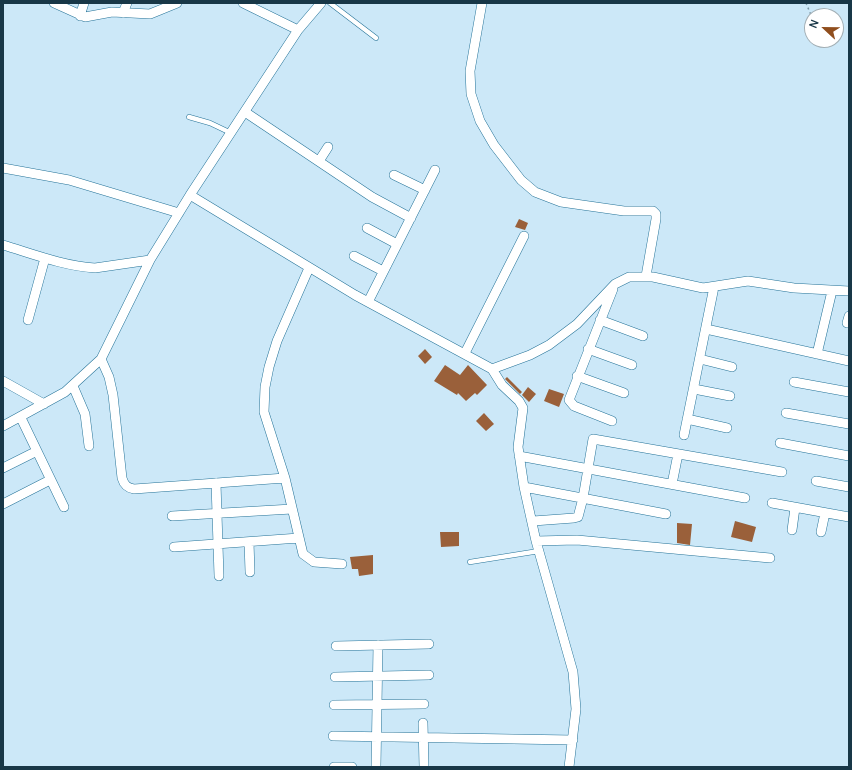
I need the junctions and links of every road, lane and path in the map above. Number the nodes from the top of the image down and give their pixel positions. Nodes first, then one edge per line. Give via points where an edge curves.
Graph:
1 (54, 3) edge
2 (84, 3) edge
3 (127, 3) edge
4 (177, 3) edge
5 (243, 3) edge
6 (321, 3) edge
7 (330, 3) edge
8 (482, 3) edge
9 (123, 13) junction
10 (80, 16) junction
11 (298, 30) junction
12 (376, 38) dead end
13 (245, 112) junction
14 (189, 117) dead end
15 (231, 133) junction
16 (328, 147) dead end
17 (319, 161) junction
18 (3, 168) edge
19 (435, 170) dead end
20 (394, 174) dead end
21 (425, 190) junction
22 (190, 195) junction
23 (179, 213) junction
24 (411, 218) junction
25 (366, 228) dead end
26 (524, 236) dead end
27 (398, 244) junction
28 (3, 245) edge
29 (354, 256) dead end
30 (44, 258) junction
31 (150, 260) junction
32 (309, 268) junction
33 (383, 271) junction
34 (646, 276) junction
35 (615, 284) junction
36 (714, 287) junction
37 (832, 291) junction
38 (849, 291) edge
39 (368, 302) junction
40 (28, 320) dead end
41 (600, 320) junction
42 (706, 329) junction
43 (643, 336) dead end
44 (588, 349) junction
45 (465, 353) junction
46 (817, 354) junction
47 (101, 359) junction
48 (700, 359) junction
49 (849, 361) edge
50 (632, 365) dead end
51 (732, 368) dead end
52 (492, 369) junction
53 (577, 376) junction
54 (3, 381) edge
55 (794, 382) dead end
56 (73, 386) junction
57 (694, 389) junction
58 (849, 392) edge
59 (624, 394) dead end
60 (730, 396) dead end
61 (44, 404) junction
62 (786, 413) dead end
63 (21, 418) junction
64 (688, 419) junction
65 (612, 421) dead end
66 (849, 424) edge
67 (3, 426) edge
68 (727, 428) dead end
69 (684, 435) dead end
70 (780, 443) dead end
71 (89, 446) dead end
72 (37, 451) junction
73 (678, 454) junction
74 (519, 456) junction
75 (849, 456) edge
76 (3, 468) edge
77 (588, 469) junction
78 (782, 472) dead end
79 (285, 478) junction
80 (50, 480) junction
81 (816, 481) dead end
82 (216, 483) junction
83 (672, 484) junction
84 (524, 487) junction
85 (849, 487) edge
86 (583, 498) junction
87 (745, 498) dead end
88 (772, 503) dead end
89 (3, 504) edge
90 (64, 507) dead end
91 (795, 508) junction
92 (292, 509) junction
93 (217, 513) junction
94 (825, 513) junction
95 (666, 514) dead end
96 (172, 516) dead end
97 (849, 517) edge
98 (533, 521) junction
99 (792, 530) dead end
100 (822, 532) dead end
101 (299, 538) junction
102 (536, 541) junction
103 (249, 542) junction
104 (218, 544) junction
105 (174, 547) dead end
106 (539, 551) junction
107 (770, 558) dead end
108 (470, 562) dead end
109 (342, 564) dead end
110 (250, 572) dead end
111 (219, 576) dead end
112 (429, 644) dead end
113 (378, 645) junction
114 (336, 646) dead end
115 (429, 675) dead end
116 (377, 676) junction
117 (335, 677) dead end
118 (424, 704) dead end
119 (334, 705) dead end
120 (377, 705) junction
121 (423, 723) dead end
122 (333, 736) dead end
123 (377, 737) junction
124 (423, 737) junction
125 (573, 740) junction
126 (334, 767) edge
127 (352, 767) edge
128 (376, 767) edge
129 (424, 767) edge
130 (570, 767) edge

1 - 10 street
2 - 10 street
3 - 9 street
4 - 9 street via 150,14
5 - 11 street
6 - 11 street
7 - 12 lane
8 - 34 street via 470,83 475,109 494,145 528,187 555,200 624,210 653,211 656,219
9 - 10 street
11 - 13 street
13 - 15 street
13 - 17 street
14 - 15 lane
15 - 22 street
16 - 17 street
17 - 24 street via 372,197
18 - 23 street via 69,180
19 - 21 street
20 - 21 street
21 - 24 street
22 - 23 street
22 - 32 street
23 - 31 street
24 - 27 street
25 - 27 street
26 - 45 street
27 - 33 street
28 - 30 street
29 - 33 street
30 - 31 street via 95,268
30 - 40 street
31 - 47 street
32 - 39 street
32 - 79 street via 277,341 265,387 264,412
33 - 39 street
34 - 35 street via 629,277
34 - 36 street via 694,287
35 - 41 street
35 - 52 street via 577,324 549,345
36 - 37 street via 752,281
36 - 42 street
37 - 38 street
37 - 46 street
39 - 45 street
41 - 43 street
41 - 44 street
42 - 46 street
42 - 48 street
44 - 50 street
44 - 53 street
45 - 52 street
46 - 49 street
47 - 56 street
47 - 82 street via 113,390 124,484 134,489
48 - 51 street
48 - 57 street
52 - 74 street via 502,385 522,404
53 - 59 street
53 - 65 street via 569,396 570,404
54 - 61 street
55 - 58 street
56 - 61 street
56 - 71 street via 85,414
57 - 60 street
57 - 64 street
61 - 63 street
62 - 66 street
63 - 67 street
63 - 72 street
64 - 68 street
64 - 69 street
70 - 75 street
72 - 76 street
72 - 80 street
73 - 77 street via 593,439
73 - 78 street
73 - 83 street
74 - 77 street
74 - 84 street
77 - 83 street
77 - 86 street
79 - 82 street
79 - 92 street
80 - 89 street
80 - 90 street
81 - 85 street
82 - 93 street
83 - 87 street
84 - 86 street
84 - 98 street
86 - 95 street
86 - 98 street via 578,516 574,518
88 - 91 street
91 - 94 street
91 - 99 street
92 - 93 street
92 - 101 street
93 - 96 street
93 - 104 street
94 - 97 street
94 - 100 street
98 - 102 street
101 - 103 street
101 - 109 street via 303,554 308,558 320,563
102 - 106 street
102 - 107 street via 577,540
103 - 104 street
103 - 110 street
104 - 105 street
104 - 111 street
106 - 108 lane
106 - 125 street via 573,672 576,709
112 - 113 street
113 - 114 street
113 - 116 street
115 - 116 street
116 - 117 street
116 - 120 street
118 - 120 street
119 - 120 street
120 - 123 street
121 - 124 street
122 - 123 street
123 - 124 street
123 - 128 street
124 - 125 street
124 - 129 street
125 - 130 street
126 - 127 street

